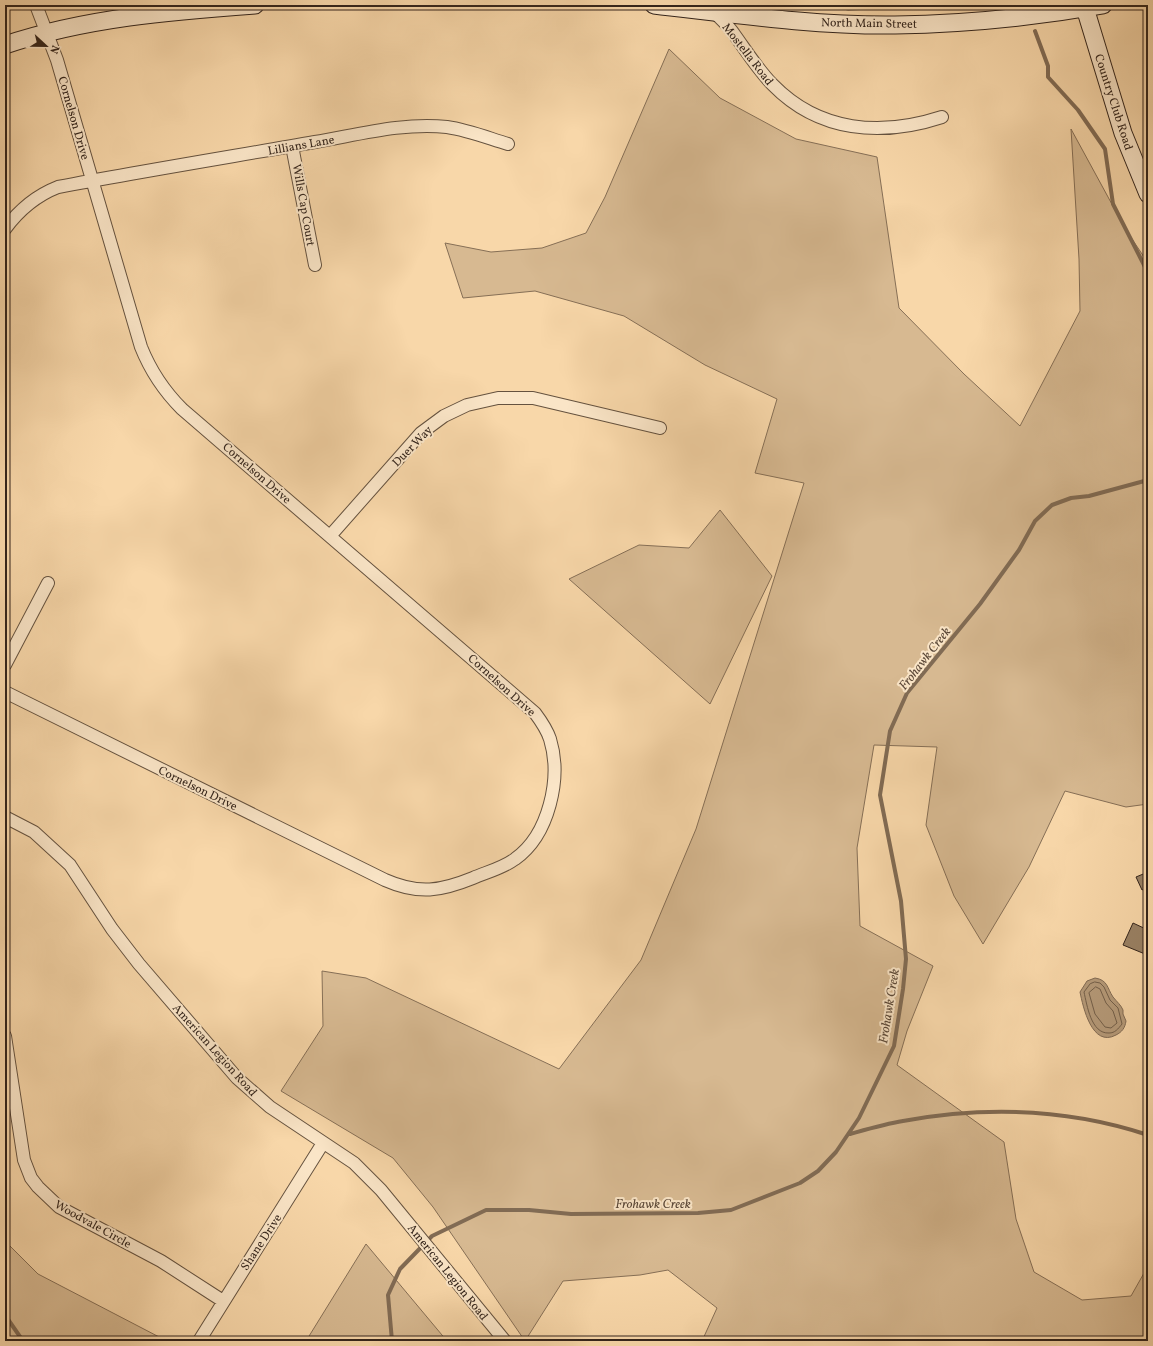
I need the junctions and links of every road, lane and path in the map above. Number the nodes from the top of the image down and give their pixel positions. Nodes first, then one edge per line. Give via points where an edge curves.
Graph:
1 (36, 5) edge
2 (255, 5) edge
3 (654, 5) edge
4 (1103, 5) edge
5 (1085, 8) junction
6 (714, 12) junction
7 (47, 33) junction
8 (5, 44) edge
9 (942, 117) dead end
10 (508, 144) dead end
11 (292, 146) junction
12 (92, 181) junction
13 (1148, 194) edge
14 (5, 229) edge
15 (315, 265) dead end
16 (660, 428) dead end
17 (330, 536) junction
18 (48, 584) dead end
19 (5, 664) edge
20 (5, 692) edge
21 (5, 817) edge
22 (5, 1036) edge
23 (324, 1143) junction
24 (223, 1300) junction
25 (199, 1341) edge
26 (505, 1341) edge

1 - 7 street, Cornelson Drive
2 - 7 main road via 86,23
3 - 6 main road, North Main Street
4 - 5 main road, North Main Street
5 - 6 main road, North Main Street via 967,22 895,25 819,22
5 - 13 main road, Country Club Road via 1123,133
6 - 9 street, Mostella Road via 773,86 796,104 821,118 847,126 874,129
7 - 8 main road
7 - 12 street, Cornelson Drive
10 - 11 street, Lillians Lane via 458,129 424,126
11 - 12 street, Lillians Lane
11 - 15 street, Wills Cap Court
12 - 14 street via 58,187 36,198 14,216
12 - 17 street, Cornelson Drive via 142,347 158,382 182,409
16 - 17 street, Duer Way via 533,398 498,398 467,405 444,416 421,433
17 - 20 street, Cornelson Drive via 528,705 543,723 550,739 553,756 554,780 550,801 544,821 528,848 516,859 441,889 419,890 396,885
18 - 19 street
21 - 23 street, American Legion Road via 34,832 70,865 112,929 139,964 237,1078 270,1107
22 - 24 street, Woodvale Circle via 24,1160 31,1178 38,1187 59,1206 161,1262
23 - 24 street, Shane Drive
23 - 26 street, American Legion Road via 361,1169 381,1190
24 - 25 street, Shane Drive

